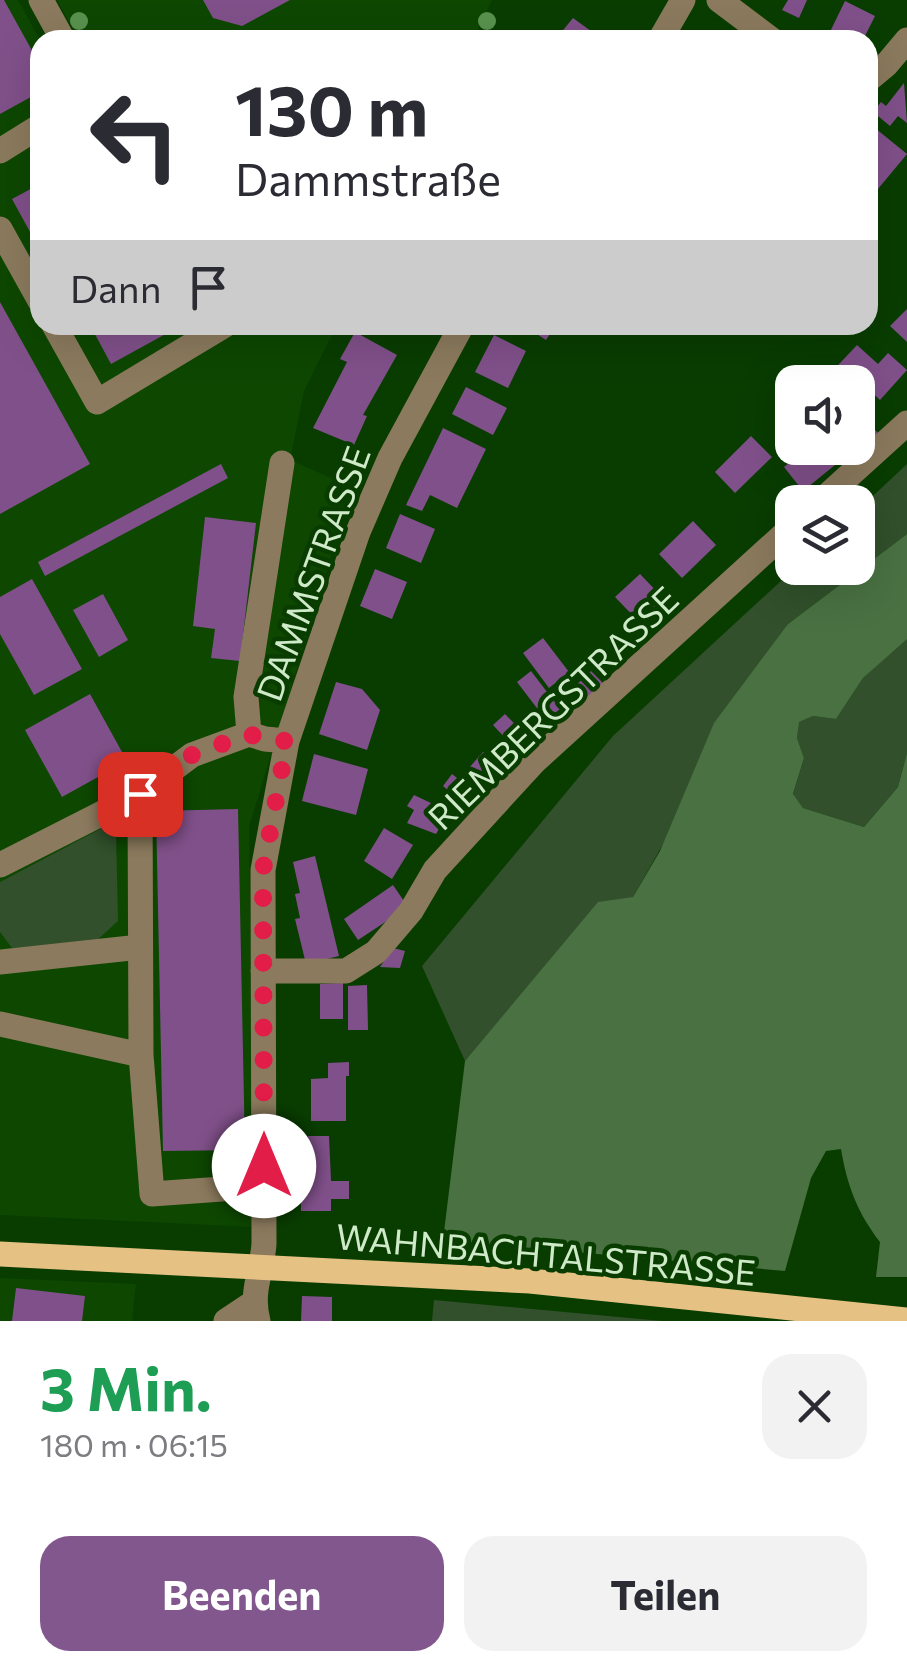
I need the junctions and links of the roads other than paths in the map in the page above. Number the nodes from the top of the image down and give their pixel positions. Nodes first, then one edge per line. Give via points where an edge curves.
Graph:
1 (41, 0) edge
2 (683, 0) edge
3 (720, 0) edge
4 (58, 30) edge
5 (666, 30) edge
6 (759, 30) edge
7 (907, 40) edge
8 (878, 72) edge
9 (30, 132) edge
10 (0, 152) edge
11 (0, 229) edge
12 (30, 283) edge
13 (60, 335) edge
14 (208, 335) edge
15 (457, 335) edge
16 (907, 423) edge
17 (282, 463) dead end
18 (839, 485) edge
19 (775, 543) edge
20 (249, 734) junction
21 (287, 741) junction
22 (140, 794) junction
23 (0, 865) edge
24 (140, 947) junction
25 (0, 962) edge
26 (263, 972) junction
27 (0, 1024) edge
28 (141, 1055) junction
29 (222, 1189) dead end
30 (0, 1254) edge
31 (262, 1266) junction
32 (256, 1312) edge
33 (907, 1320) edge
34 (226, 1321) edge

1 - 4 street
2 - 5 street
3 - 6 street
7 - 8 street
9 - 10 street
11 - 12 street
13 - 14 street via 97,402
15 - 21 street, DAMMSTRASSE via 358,532
16 - 18 street
17 - 20 street via 246,697
19 - 26 street, RIEMBERGSTRASSE via 534,762 435,870 376,952 346,971
20 - 21 street, DAMMSTRASSE
20 - 22 street, DAMMSTRASSE via 192,755
21 - 26 street, DAMMSTRASSE via 263,870
22 - 23 street, DAMMSTRASSE
22 - 24 street
24 - 25 street
24 - 28 street
26 - 31 street, DAMMSTRASSE
27 - 28 street
28 - 29 street via 152,1194
30 - 31 main road, WAHNBACHTALSTRASSE
31 - 32 street, DAMMSTRASSE via 254,1287
31 - 33 main road, WAHNBACHTALSTRASSE via 530,1281
32 - 34 street

